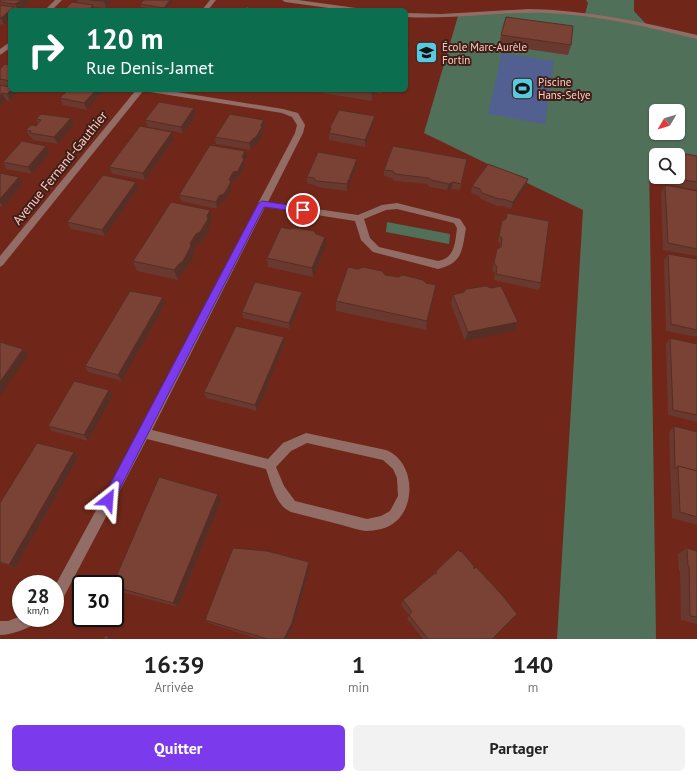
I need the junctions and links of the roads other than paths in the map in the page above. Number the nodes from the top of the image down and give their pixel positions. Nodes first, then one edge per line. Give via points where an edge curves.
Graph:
1 (59, 0) edge
2 (213, 0) edge
3 (285, 0) edge
4 (50, 8) edge
5 (207, 8) edge
6 (342, 8) edge
7 (408, 15) edge
8 (697, 38) edge
9 (8, 46) edge
10 (0, 53) edge
11 (138, 92) edge
12 (163, 92) edge
13 (262, 204) junction
14 (359, 218) junction
15 (0, 263) edge
16 (144, 433) junction
17 (270, 465) junction
18 (64, 582) edge
19 (12, 627) edge
20 (0, 628) edge

1 - 4 street
2 - 5 street
3 - 6 street
7 - 8 street via 458,16 547,11 647,25
9 - 10 street
11 - 15 street, Avenue Fernand-Gauthier
12 - 13 street via 283,111 296,116 301,125 299,133
13 - 14 street
13 - 16 street
14 - 14 street via 366,240 376,250 438,265 447,264 455,258 462,228 457,221 397,206 385,207
16 - 17 street
16 - 18 street
17 - 17 street via 279,490 291,506 367,525 383,522 394,515 404,498 403,478 397,465 386,455 316,438 306,438 287,447
19 - 20 street

